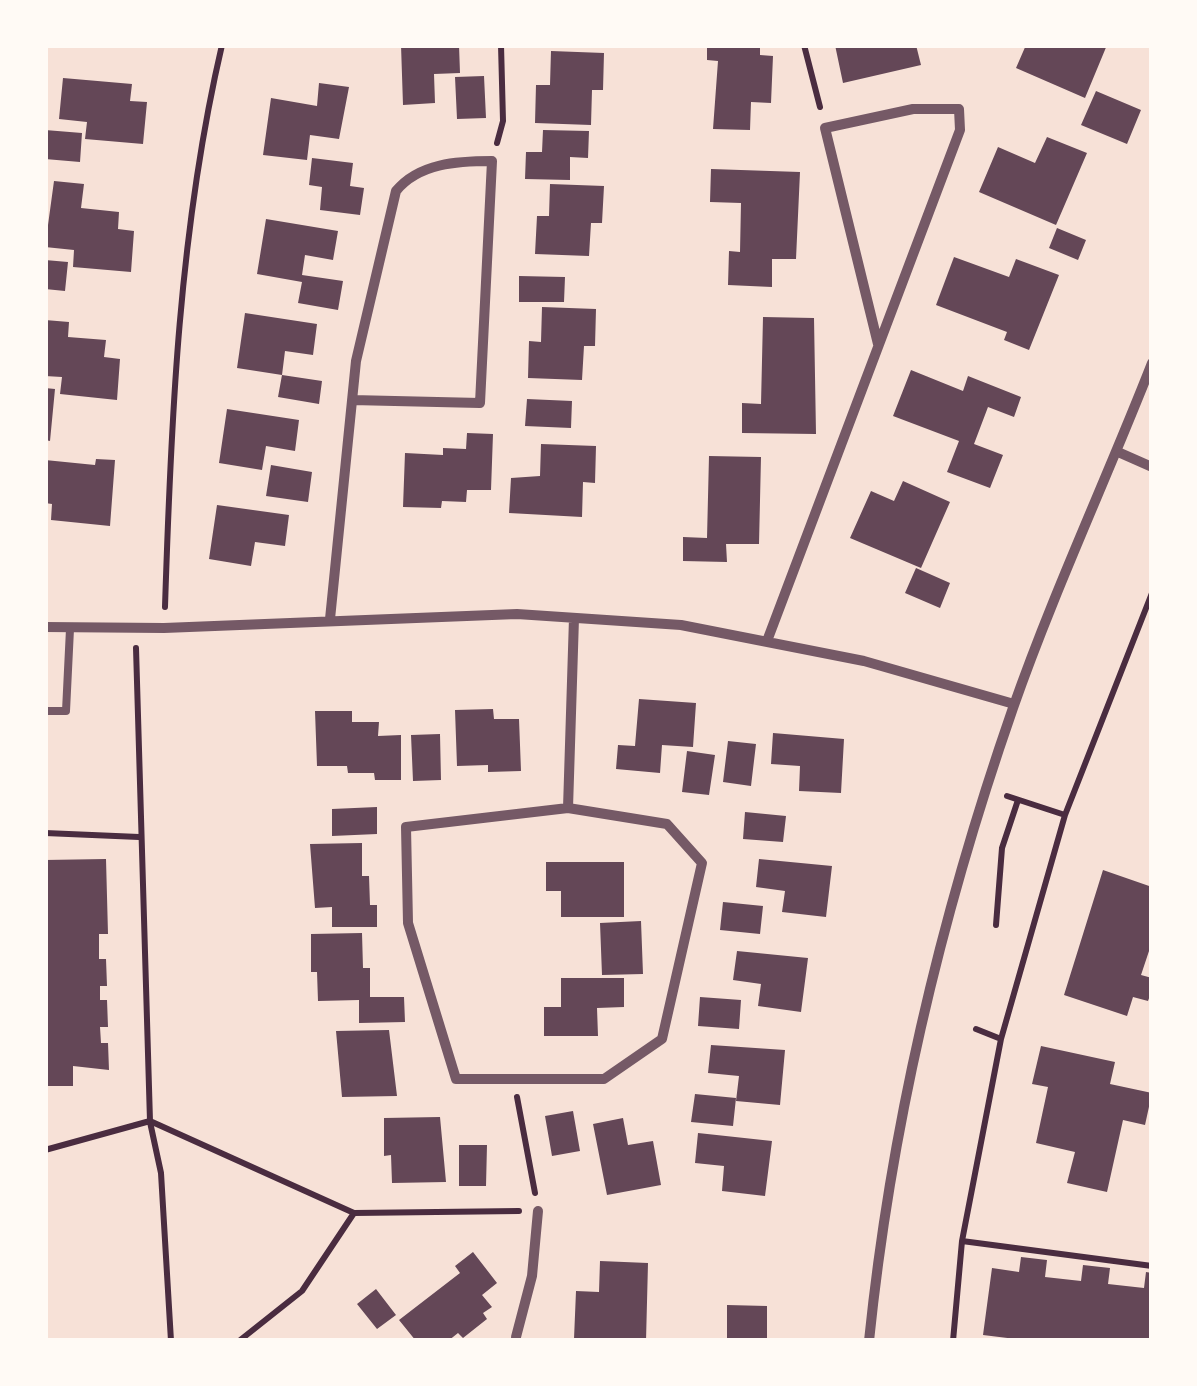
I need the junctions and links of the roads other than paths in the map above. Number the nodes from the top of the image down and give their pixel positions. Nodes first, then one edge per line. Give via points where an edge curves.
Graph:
1 (878, 344) junction
2 (1152, 364) edge
3 (352, 400) junction
4 (1118, 452) junction
5 (1152, 467) edge
6 (574, 618) junction
7 (330, 619) junction
8 (45, 627) edge
9 (70, 629) junction
10 (767, 641) junction
11 (1014, 704) junction
12 (45, 711) edge
13 (568, 808) junction
14 (538, 1211) road end
15 (515, 1340) edge
16 (869, 1341) edge

1 - 1 street via 962,120 959,109 937,106 826,128
1 - 10 street
2 - 4 street
3 - 3 street via 396,190 425,170 492,161 480,403
3 - 7 street
4 - 5 street
4 - 11 street
6 - 7 street
6 - 10 street via 680,625
6 - 13 street
7 - 9 street
8 - 9 street
9 - 12 lane via 66,711
10 - 11 street
11 - 16 street via 911,1067 881,1222
13 - 13 street via 667,824 702,863 662,1039 604,1079 456,1079 408,923 406,826
14 - 15 street via 532,1276

